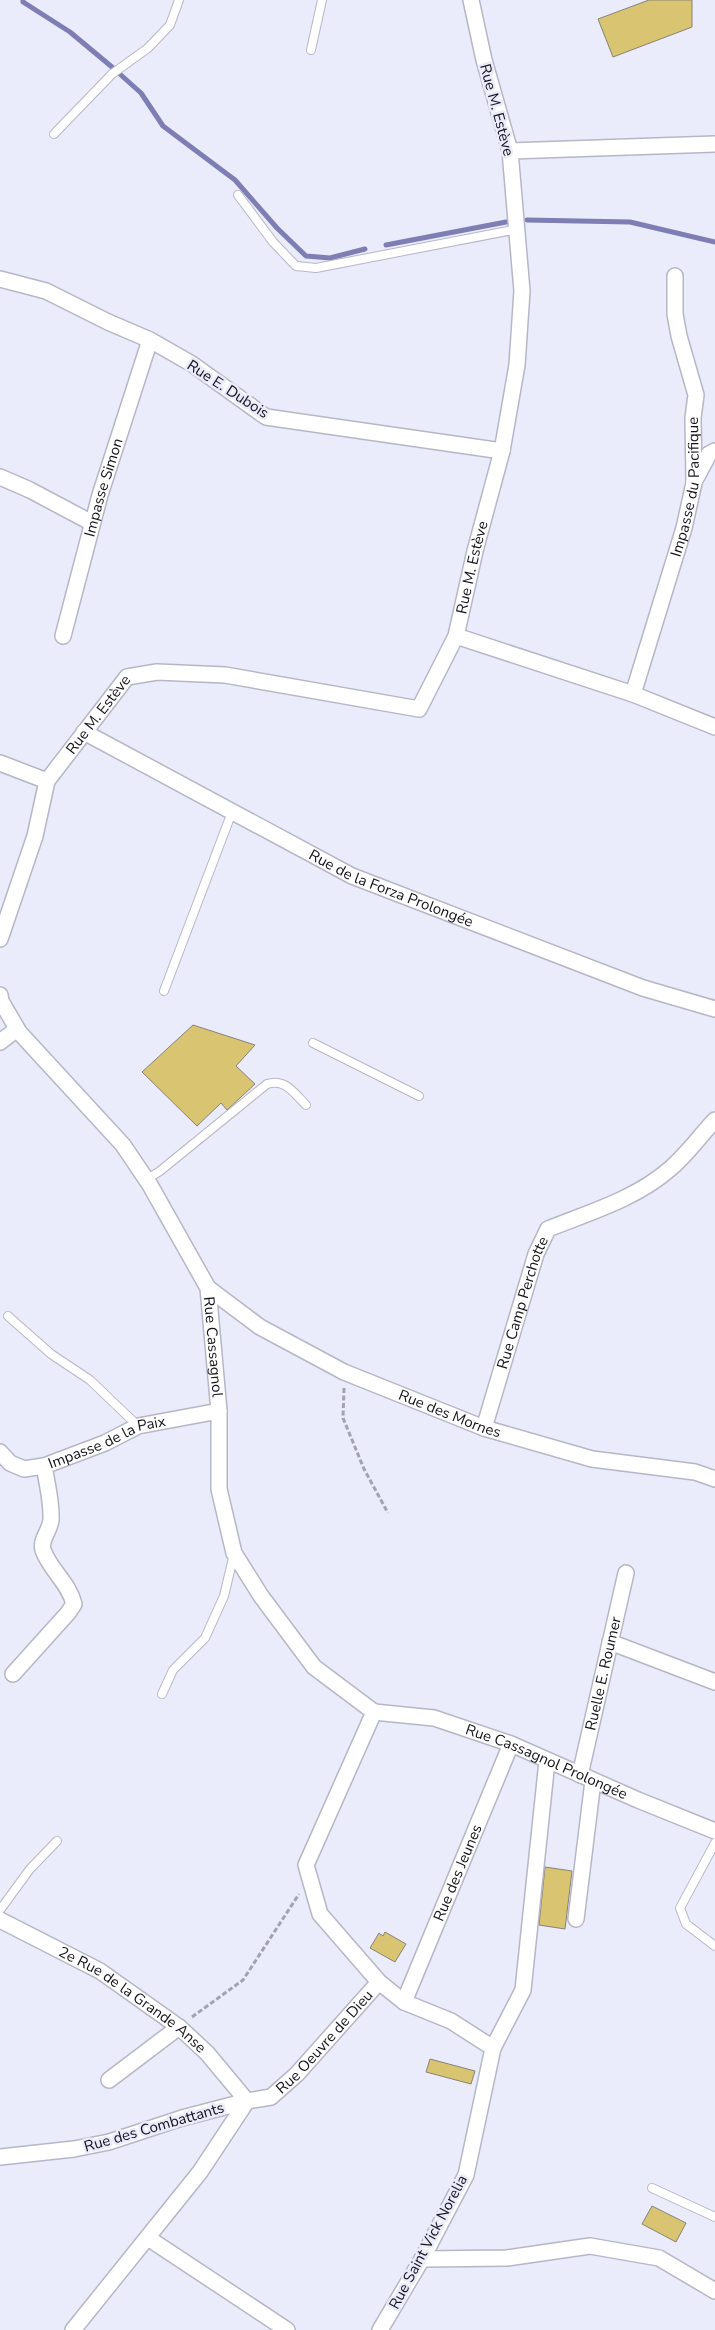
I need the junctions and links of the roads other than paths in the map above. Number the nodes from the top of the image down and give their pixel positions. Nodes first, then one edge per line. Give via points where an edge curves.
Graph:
1 (178, 0) edge
2 (322, 0) edge
3 (471, 0) edge
4 (311, 50) dead end
5 (54, 134) dead end
6 (715, 144) edge
7 (510, 151) junction
8 (238, 194) dead end
9 (518, 229) junction
10 (675, 276) dead end
11 (0, 279) edge
12 (150, 340) junction
13 (502, 450) junction
14 (715, 451) edge
15 (0, 478) edge
16 (694, 483) junction
17 (92, 523) junction
18 (63, 636) dead end
19 (456, 636) junction
20 (633, 694) junction
21 (715, 727) edge
22 (84, 732) junction
23 (0, 763) edge
24 (47, 781) junction
25 (232, 812) junction
26 (6, 897) edge
27 (0, 939) edge
28 (164, 991) dead end
29 (0, 995) edge
30 (715, 1009) edge
31 (17, 1029) junction
32 (0, 1042) edge
33 (313, 1043) dead end
34 (420, 1096) dead end
35 (306, 1105) dead end
36 (715, 1120) edge
37 (146, 1180) junction
38 (208, 1288) junction
39 (8, 1316) dead end
40 (219, 1411) junction
41 (138, 1426) junction
42 (484, 1428) junction
43 (0, 1452) edge
44 (44, 1466) junction
45 (715, 1479) edge
46 (234, 1553) junction
47 (626, 1573) dead end
48 (610, 1642) junction
49 (13, 1674) dead end
50 (715, 1682) edge
51 (162, 1694) dead end
52 (374, 1712) junction
53 (511, 1744) junction
54 (547, 1761) junction
55 (587, 1778) junction
56 (715, 1831) edge
57 (57, 1841) dead end
58 (715, 1843) edge
59 (0, 1910) edge
60 (576, 1918) dead end
61 (0, 1920) edge
62 (715, 1946) edge
63 (379, 1982) junction
64 (404, 2002) junction
65 (179, 2026) junction
66 (494, 2048) junction
67 (109, 2080) dead end
68 (248, 2101) junction
69 (0, 2157) edge
70 (652, 2188) dead end
71 (715, 2217) edge
72 (148, 2238) junction
73 (422, 2259) junction
74 (715, 2291) edge
75 (73, 2330) edge
76 (287, 2330) edge
77 (380, 2330) edge

1 - 5 lane via 170,25 148,48 112,74
2 - 4 lane
3 - 7 street, Rue M. Estève
6 - 7 street
7 - 9 street, Rue M. Estève
8 - 9 lane via 273,242 296,266 316,268
9 - 13 street, Rue M. Estève via 522,291 518,365
10 - 16 street, Impasse du Pacifique via 675,314 696,395
11 - 12 street, Rue E. Dubois via 46,291
12 - 13 street, Rue E. Dubois via 192,364 266,417
12 - 17 street, Impasse Simon
13 - 19 street, Rue M. Estève
14 - 16 street via 710,454
15 - 17 street
16 - 20 street, Impasse du Pacifique via 684,528
17 - 18 street, Impasse Simon
19 - 20 street
19 - 22 street, Rue M. Estève via 419,709 225,675 157,672 127,677
20 - 21 street
22 - 24 street, Rue M. Estève
22 - 25 street, Rue de la Forza Prolongée
23 - 24 street
24 - 26 street via 35,836
25 - 28 lane
25 - 30 street, Rue de la Forza Prolongée via 352,876 643,988
26 - 27 street
29 - 31 street, Rue Cassagnol
31 - 32 street
31 - 37 street, Rue Cassagnol via 123,1145
33 - 34 lane
35 - 37 lane via 285,1084 276,1081 267,1084
36 - 42 street, Rue Camp Perchotte via 670,1169 604,1208 548,1230 536,1254
37 - 38 street, Rue Cassagnol
38 - 40 street, Rue Cassagnol
38 - 42 street, Rue des Mornes via 260,1327 344,1372
39 - 41 lane via 51,1354 90,1380
40 - 41 street, Impasse de la Paix
40 - 46 street, Rue Cassagnol via 219,1489
41 - 44 street, Impasse de la Paix via 105,1443
42 - 45 street, Rue des Mornes via 592,1459 695,1472
43 - 44 street, Impasse de la Paix via 10,1463 24,1469
44 - 49 street via 51,1520 42,1542 43,1549 71,1592 74,1604
46 - 51 lane via 224,1596 204,1638 173,1670
46 - 52 street, Rue Cassagnol via 261,1596 314,1667
47 - 48 street, Ruelle E. Roumer
48 - 50 street
48 - 55 street, Ruelle E. Roumer
52 - 53 street, Rue Cassagnol Prolongée via 434,1718
52 - 63 street, Rue Oeuvre de Dieu via 306,1865 320,1914
53 - 54 street, Rue Cassagnol Prolongée
53 - 64 street, Rue des Jeunes
54 - 55 street, Rue Cassagnol Prolongée
54 - 66 street, Rue Saint Vick Norelia via 523,1990
55 - 56 street, Rue Cassagnol Prolongée
55 - 60 street, Ruelle E. Roumer
57 - 59 lane via 30,1869
58 - 62 lane via 680,1908 686,1924
61 - 65 street, 2e Rue de la Grande Anse via 100,1971
63 - 64 street
63 - 68 street, Rue Oeuvre de Dieu via 297,2074 271,2097
64 - 66 street via 451,2021
65 - 67 street
65 - 68 street, 2e Rue de la Grande Anse
66 - 73 street, Rue Saint Vick Norelia via 466,2176
68 - 69 street, Rue des Combattants via 109,2142
68 - 72 street via 200,2172
70 - 71 lane
72 - 75 street
72 - 76 street
73 - 74 street via 507,2258 590,2246 659,2258
73 - 77 street, Rue Saint Vick Norelia

